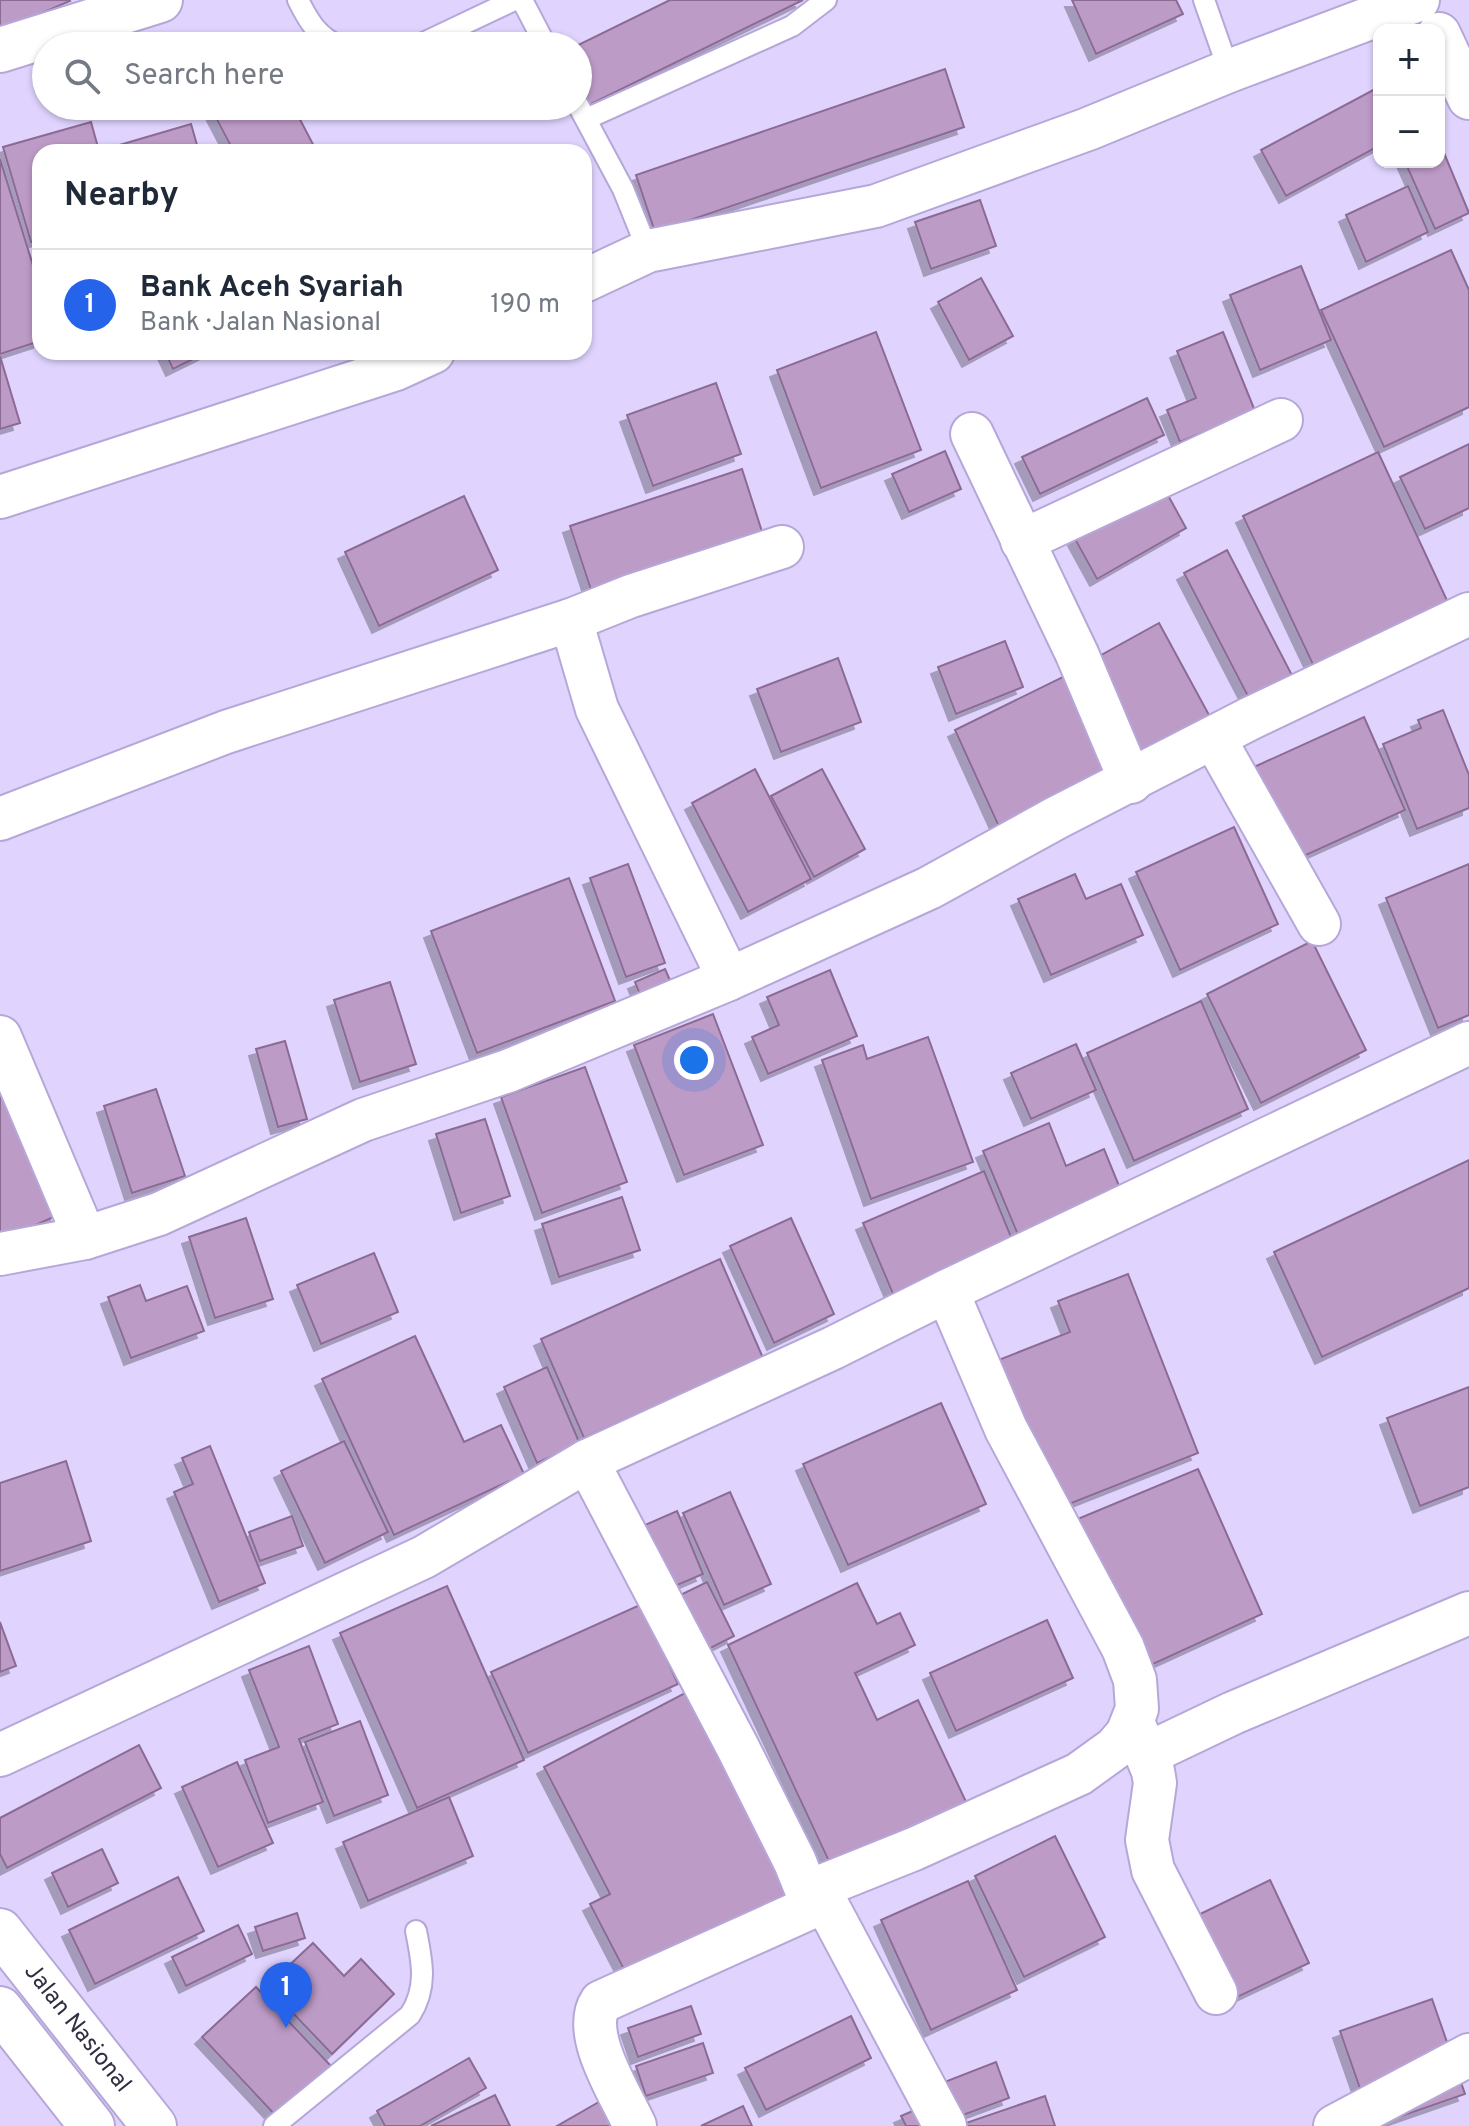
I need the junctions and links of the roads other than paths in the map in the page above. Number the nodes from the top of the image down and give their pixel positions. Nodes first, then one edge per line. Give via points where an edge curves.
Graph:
1 (160, 0) edge
2 (298, 0) edge
3 (514, 0) edge
4 (522, 0) edge
5 (826, 0) edge
6 (1420, 0) edge
7 (1206, 4) edge
8 (1434, 24) edge
9 (58, 32) edge
10 (319, 32) edge
11 (447, 32) edge
12 (539, 32) edge
13 (32, 40) edge
14 (1445, 47) edge
15 (0, 50) edge
16 (1229, 71) junction
17 (1469, 98) edge
18 (592, 108) edge
19 (586, 120) edge
20 (642, 235) junction
21 (592, 275) edge
22 (414, 360) edge
23 (1281, 420) dead end
24 (972, 434) dead end
25 (0, 497) edge
26 (1022, 541) junction
27 (782, 547) dead end
28 (1469, 614) edge
29 (571, 620) junction
30 (1214, 738) junction
31 (1131, 782) junction
32 (0, 819) edge
33 (1319, 924) dead end
34 (729, 979) junction
35 (0, 1037) edge
36 (1469, 1043) edge
37 (85, 1238) junction
38 (0, 1254) edge
39 (947, 1291) junction
40 (587, 1461) junction
41 (1469, 1613) edge
42 (1140, 1738) junction
43 (0, 1755) edge
44 (816, 1896) junction
45 (0, 1931) edge
46 (416, 1931) dead end
47 (1216, 1993) dead end
48 (0, 2009) edge
49 (1469, 2055) edge
50 (92, 2126) edge
51 (154, 2126) edge
52 (274, 2126) edge
53 (635, 2126) edge
54 (945, 2126) edge
55 (1335, 2126) edge

1 - 9 highway
2 - 10 lane
3 - 11 lane
4 - 12 lane
5 - 18 lane via 792,26
6 - 8 street
6 - 16 street
7 - 16 lane
13 - 15 highway
14 - 17 street
16 - 20 street via 876,206
19 - 20 lane
20 - 21 street
22 - 25 street
23 - 26 street
24 - 26 street
26 - 31 street
27 - 29 street
28 - 30 street
29 - 32 street via 226,732
29 - 34 street via 597,709
30 - 31 street
30 - 33 street
31 - 34 street via 929,888
34 - 37 street via 508,1071 363,1120 159,1214
35 - 37 street
36 - 39 street
37 - 38 street
39 - 40 street
39 - 42 street via 1006,1429 1123,1648 1135,1680
40 - 43 street via 424,1557
40 - 44 street
41 - 42 street via 1233,1713
42 - 44 street via 1115,1748 1079,1774
42 - 47 street via 1155,1783 1147,1840 1153,1870
44 - 53 street via 601,2002 594,2018 596,2039
44 - 54 street
45 - 51 highway, Jalan Nasional
46 - 52 lane via 423,1976 410,2015
48 - 50 highway, Jalan Nasional
49 - 55 street

